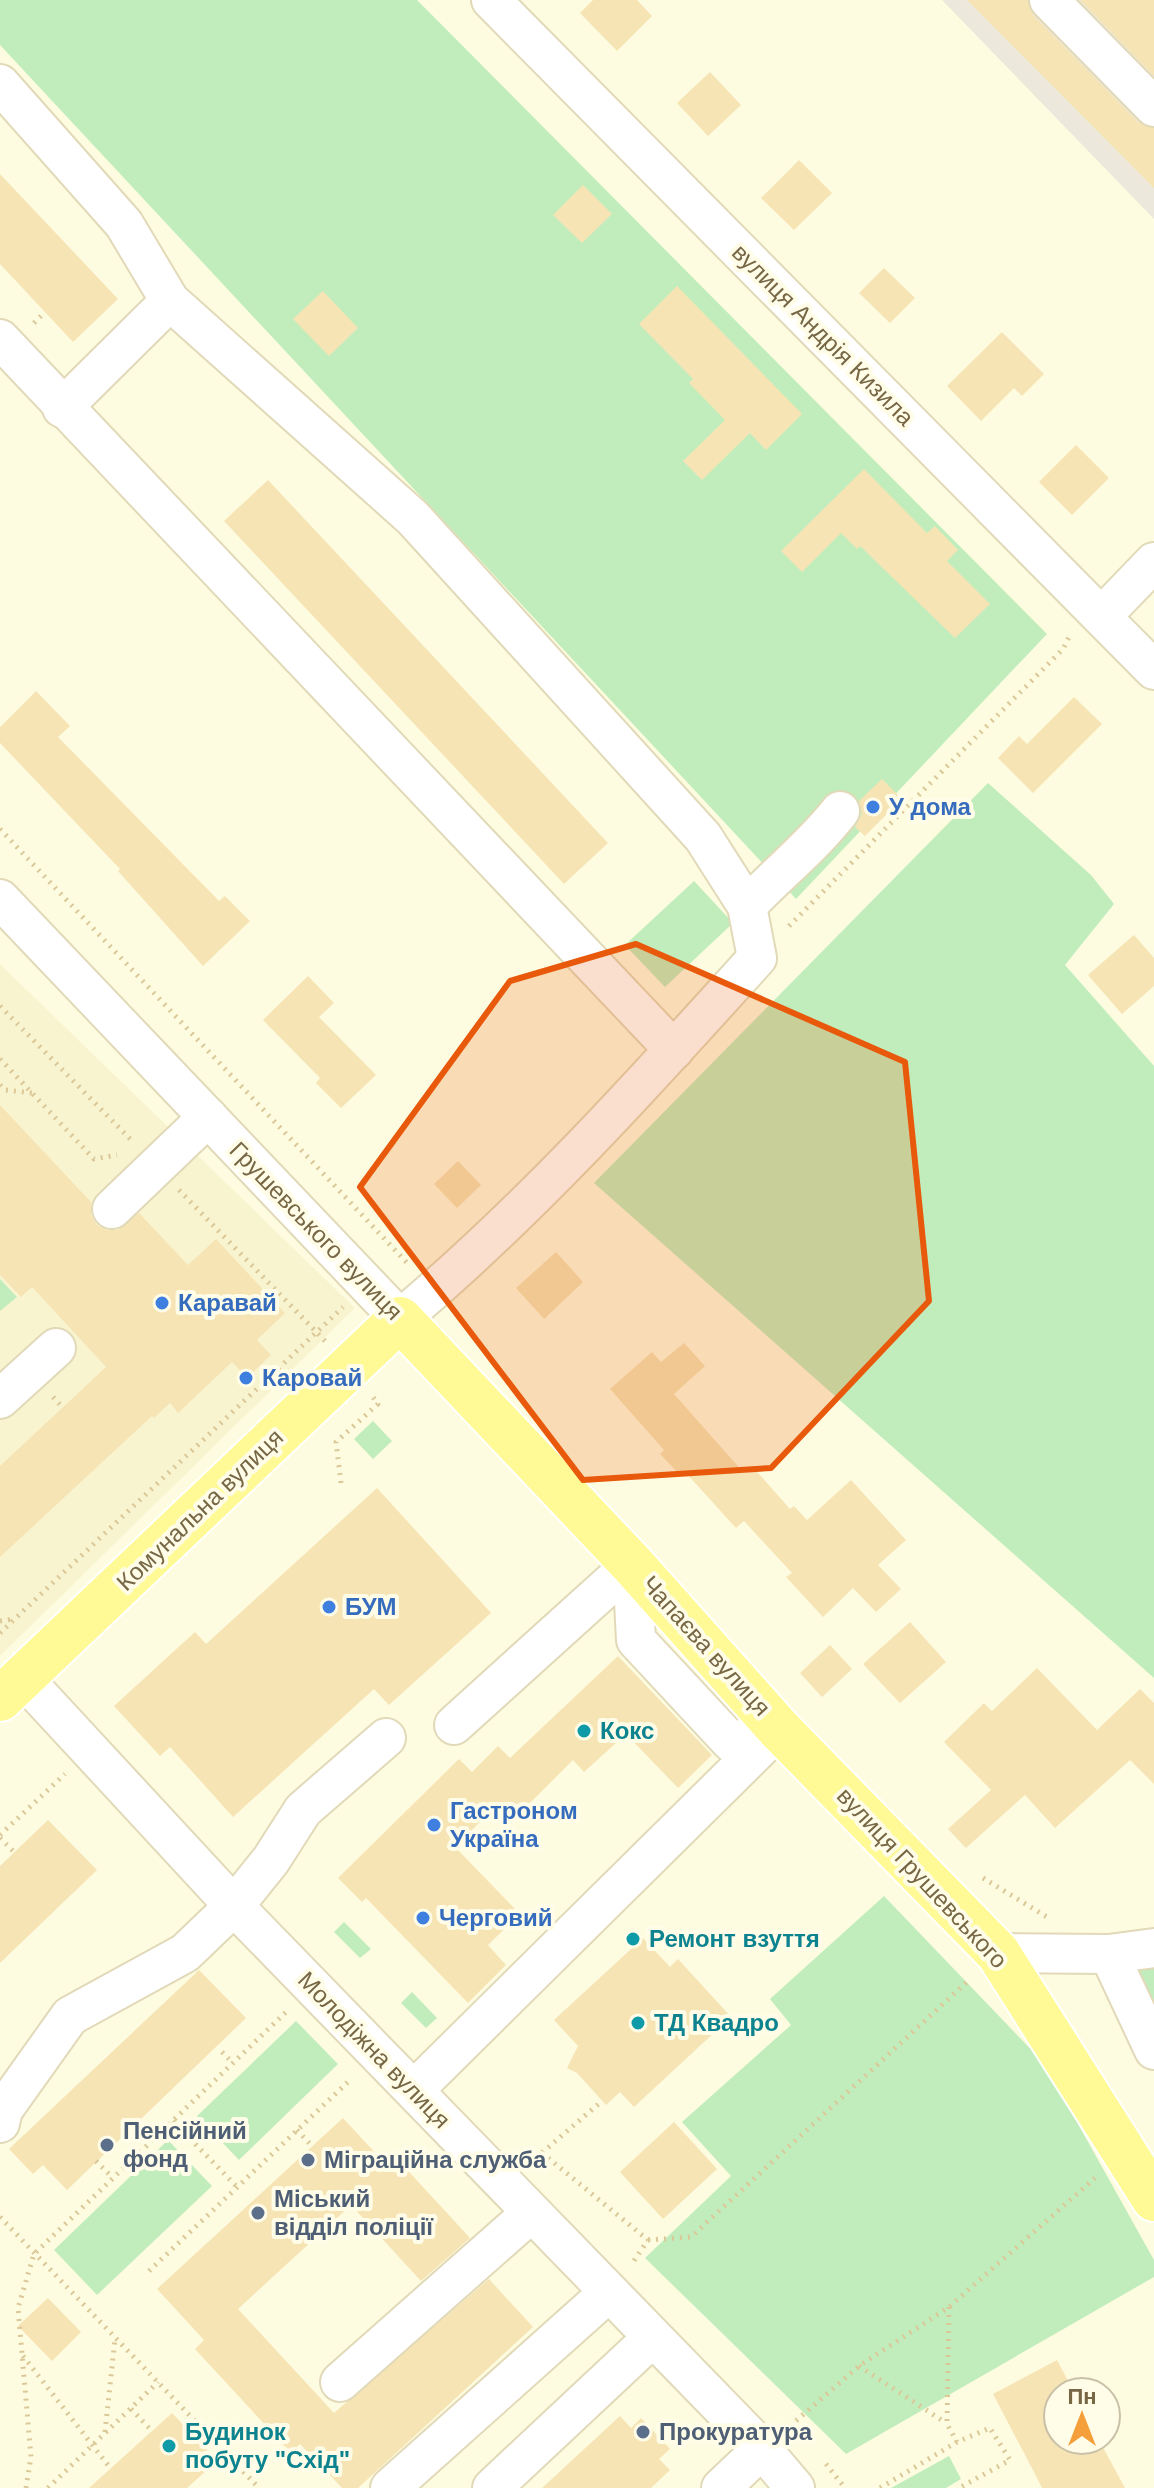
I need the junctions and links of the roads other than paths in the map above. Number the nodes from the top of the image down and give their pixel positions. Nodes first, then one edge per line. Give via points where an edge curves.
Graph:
1 (491, 0) edge
2 (1049, 0) edge
3 (0, 84) edge
4 (1154, 107) edge
5 (170, 301) junction
6 (0, 339) edge
7 (62, 408) junction
8 (1154, 562) edge
9 (1102, 616) junction
10 (1154, 670) edge
11 (840, 811) dead end
12 (0, 899) edge
13 (747, 906) junction
14 (674, 1050) junction
15 (208, 1117) junction
16 (112, 1209) dead end
17 (400, 1319) junction
18 (56, 1348) dead end
19 (0, 1399) edge
20 (632, 1564) junction
21 (11, 1689) edge
22 (454, 1725) dead end
23 (779, 1729) junction
24 (386, 1738) dead end
25 (234, 1906) junction
26 (1154, 1948) edge
27 (998, 1953) junction
28 (1109, 1954) junction
29 (1153, 2045) edge
30 (414, 2090) junction
31 (0, 2123) edge
32 (1154, 2199) edge
33 (518, 2200) junction
34 (608, 2293) junction
35 (652, 2338) junction
36 (340, 2382) dead end
37 (762, 2449) junction
38 (390, 2488) edge
39 (492, 2488) edge
40 (721, 2488) edge
41 (795, 2488) edge

1 - 9 street, вулиця Андрія Кизила
2 - 4 street
3 - 5 street via 124,224
5 - 7 street
5 - 13 street via 413,518 703,837
6 - 7 street
7 - 14 street
8 - 9 street
9 - 10 street, вулиця Андрія Кизила
11 - 13 street via 815,844
12 - 15 street, Грушевського вулиця
13 - 14 street via 757,958
14 - 17 street via 456,1274
15 - 16 street via 149,1158
15 - 17 street, Грушевського вулиця
17 - 20 main road, Грушевського вулиця
17 - 21 main road, Комунальна вулиця
18 - 19 street
20 - 22 street
20 - 23 main road, Чапаєва вулиця
21 - 25 street, Молодіжна вулиця
23 - 27 main road, вулиця Грушевського
23 - 30 street
24 - 25 street via 303,1810
25 - 30 street, Молодіжна вулиця
25 - 31 street via 185,1953 70,2016 3,2110
26 - 28 street
27 - 28 street
27 - 32 main road, вулиця Грушевського
28 - 29 street
30 - 33 street, Молодіжна вулиця
33 - 34 street, Молодіжна вулиця
33 - 36 street
34 - 35 street, Молодіжна вулиця
34 - 38 street
35 - 37 street, Молодіжна вулиця
35 - 39 street
37 - 40 street
37 - 41 street, Молодіжна вулиця

